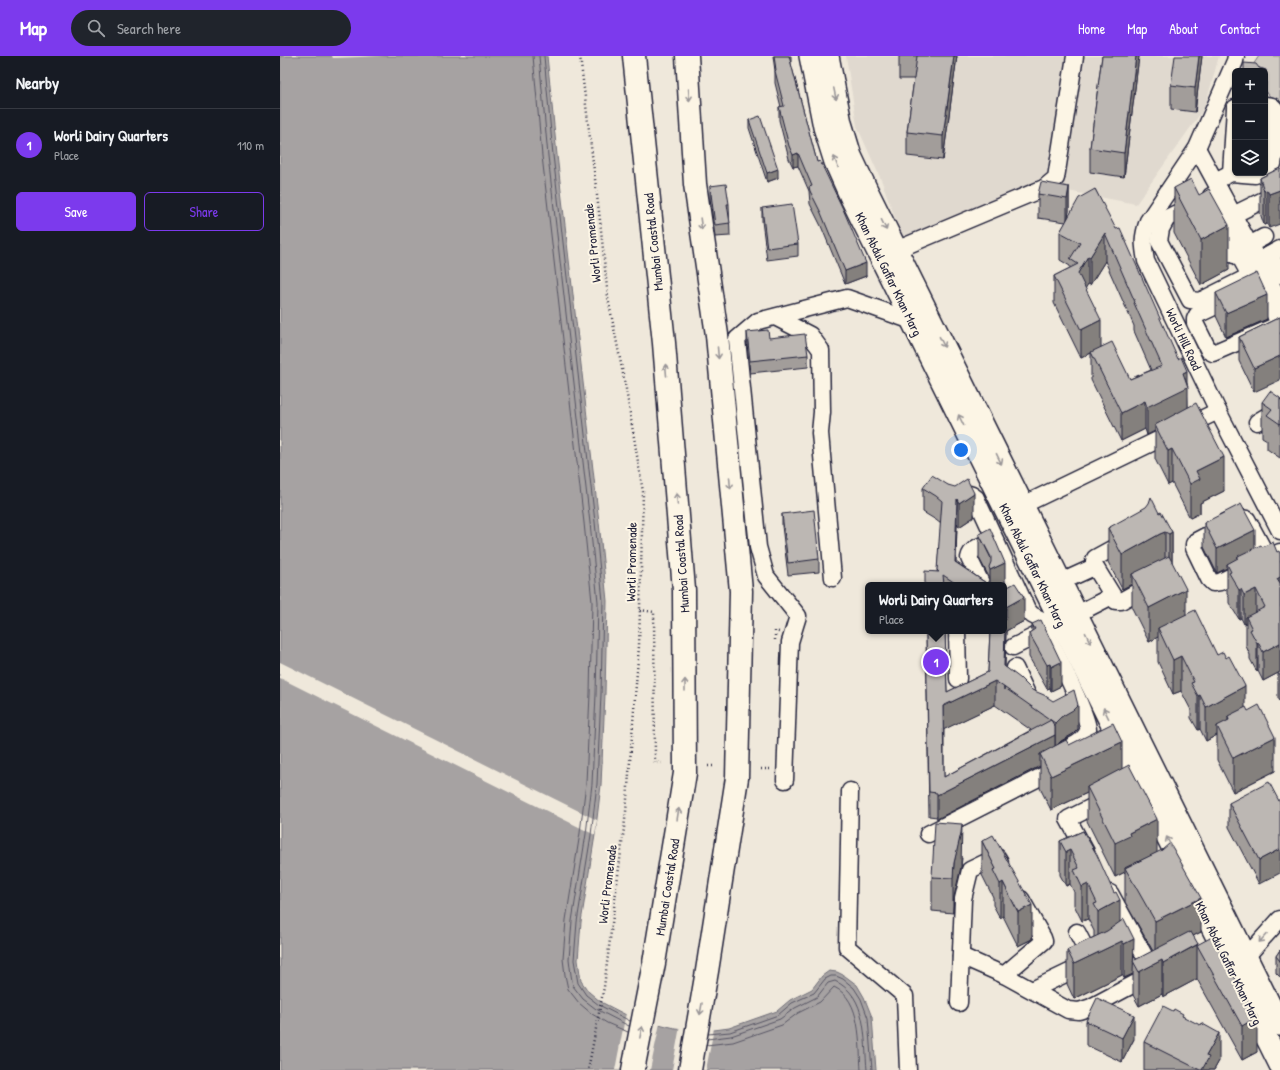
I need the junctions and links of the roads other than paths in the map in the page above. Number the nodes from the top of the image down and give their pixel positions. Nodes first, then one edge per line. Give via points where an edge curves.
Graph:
1 (634, 56) edge
2 (687, 56) edge
3 (810, 56) edge
4 (828, 56) edge
5 (1075, 56) edge
6 (1236, 56) edge
7 (1228, 98) edge
8 (1268, 105) edge
9 (1233, 140) edge
10 (1197, 148) junction
11 (1268, 168) edge
12 (1231, 173) joint
13 (1217, 186) junction
14 (1280, 192) edge
15 (1233, 215) junction
16 (1264, 237) dead end
17 (896, 250) junction
18 (1256, 254) edge
19 (1274, 288) edge
20 (775, 317) junction
21 (912, 321) junction
22 (1280, 324) edge
23 (1280, 408) edge
24 (1218, 411) junction
25 (1257, 422) dead end
26 (956, 497) edge
27 (1023, 505) junction
28 (1280, 531) edge
29 (1141, 533) edge
30 (995, 540) junction
31 (1274, 555) edge
32 (1094, 567) junction
33 (1165, 576) edge
34 (833, 578) dead end
35 (981, 582) edge
36 (1052, 584) junction
37 (1112, 596) junction
38 (1014, 597) junction
39 (1077, 614) junction
40 (1045, 631) junction
41 (957, 634) edge
42 (1013, 646) dead end
43 (1015, 668) dead end
44 (958, 679) dead end
45 (1080, 700) junction
46 (1036, 705) edge
47 (785, 780) dead end
48 (850, 791) dead end
49 (1113, 797) edge
50 (928, 834) dead end
51 (1280, 919) edge
52 (1077, 932) dead end
53 (961, 956) junction
54 (1246, 957) junction
55 (1168, 966) edge
56 (1154, 973) junction
57 (1004, 975) junction
58 (1032, 990) junction
59 (1263, 991) junction
60 (959, 1003) dead end
61 (1280, 1003) edge
62 (1280, 1025) edge
63 (1280, 1065) edge
64 (633, 1070) edge
65 (690, 1070) edge
66 (908, 1070) edge

64 -> 1 highway, Mumbai Coastal Road via 654,963 685,773 684,590 664,343
2 -> 65 highway via 695,184 717,335 741,591 737,778
21 -> 3 main road, Khan Abdul Gaffar Khan Marg via 835,162 824,127
4 -> 17 main road, Khan Abdul Gaffar Khan Marg via 841,123 851,156
5 - 17 street via 1056,178 1044,188
6 - 7 street, Worli Hill Road
7 - 10 street, Worli Hill Road
8 - 11 street via 1276,109 1273,164
9 - 12 street
10 - 13 street
10 - 24 street, Worli Hill Road via 1148,222 1144,245 1146,260
12 - 13 street
13 - 15 street
13 - 18 street via 1210,203
14 - 15 street
15 - 18 street
16 - 18 street
17 -> 27 main road, Khan Abdul Gaffar Khan Marg
18 - 18 street via 1246,278 1200,301 1190,300 1159,241 1161,229 1167,218 1194,204 1202,204 1229,252 1234,255
18 - 19 street
19 - 22 street
19 - 22 street via 1197,315 1195,319 1209,351 1214,353
20 - 21 street via 847,298
20 - 34 street via 810,335 821,350 820,433
20 - 47 street via 758,321 737,339 758,547 766,576 798,616 790,642
36 -> 21 main road, Khan Abdul Gaffar Khan Marg
23 - 25 street
24 - 27 street
24 - 28 street, Worli Hill Road
26 - 30 street via 968,493 976,498
27 - 36 main road, Khan Abdul Gaffar Khan Marg
29 - 32 street via 1096,558
30 - 35 street via 974,549 970,554 969,558
30 - 38 street
31 - 31 street via 1245,518 1194,544 1209,579 1213,582 1220,582
32 - 36 street
32 - 37 street
33 - 37 street via 1121,601 1116,601
36 - 38 street
36 - 39 main road, Khan Abdul Gaffar Khan Marg
36 - 45 main road, Khan Abdul Gaffar Khan Marg
37 - 39 street
38 - 40 street via 1032,615 1040,619
39 -> 54 main road, Khan Abdul Gaffar Khan Marg
40 - 42 street
40 - 45 street
41 - 44 street
43 - 46 street via 1030,701
45 - 50 street via 1087,721 1087,733 1078,744 1066,749 1064,765
63 -> 45 main road, Khan Abdul Gaffar Khan Marg via 1211,944
48 - 66 street via 847,947 905,996
49 - 56 street via 1068,819 1097,872 1119,895 1128,940
51 -> 54 street
52 - 58 street via 1098,957
53 - 57 street
53 - 57 street via 963,899 970,870 997,857 1044,941
53 - 60 street
54 - 59 main road, Khan Abdul Gaffar Khan Marg
55 - 56 street
56 - 58 street via 1091,1007 1078,1011 1068,1010
57 - 58 street
59 - 61 main road
59 - 62 main road, Khan Abdul Gaffar Khan Marg

